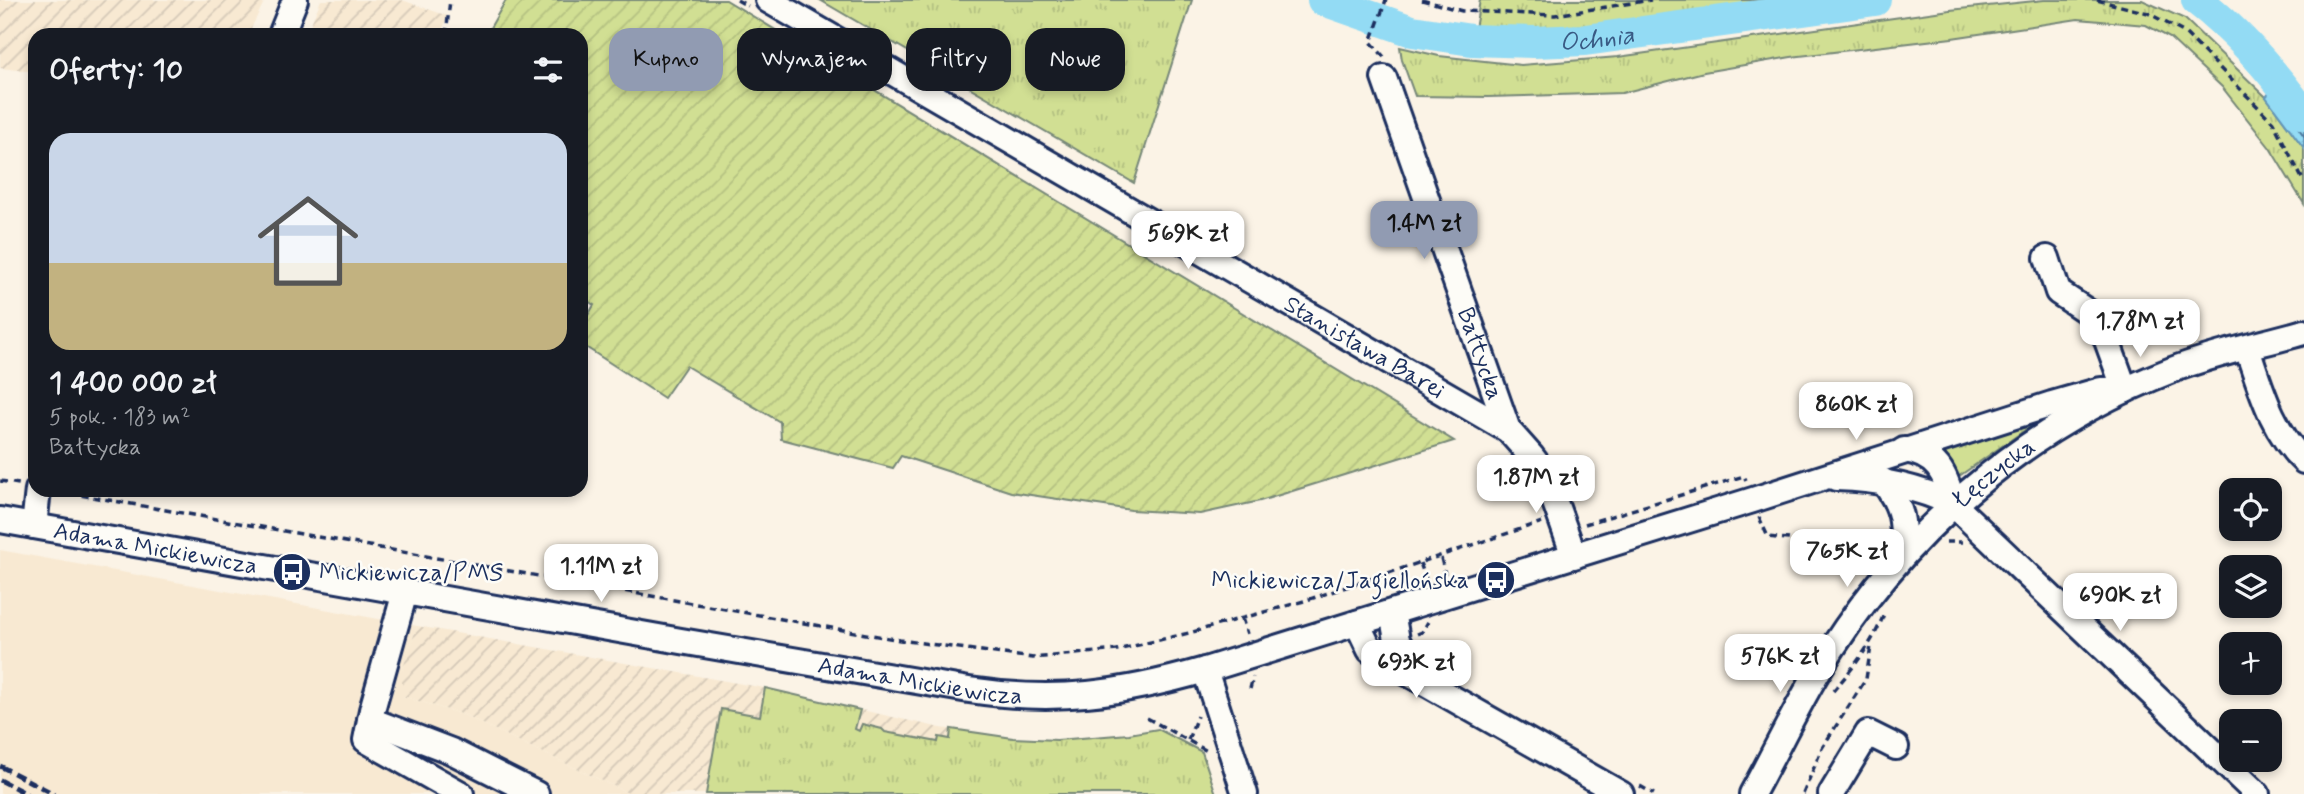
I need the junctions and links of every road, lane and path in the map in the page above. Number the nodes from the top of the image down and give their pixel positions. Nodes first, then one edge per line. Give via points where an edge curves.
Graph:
1 (450, 0) edge
2 (768, 0) edge
3 (1386, 0) edge
4 (1422, 0) edge
5 (1651, 0) edge
6 (295, 1) edge
7 (2097, 1) edge
8 (284, 28) edge
9 (447, 28) edge
10 (1385, 69) joint
11 (2304, 182) edge
12 (2046, 258) dead end
13 (2304, 332) edge
14 (2247, 348) junction
15 (2124, 390) junction
16 (1508, 430) junction
17 (1904, 450) junction
18 (2304, 461) edge
19 (1822, 478) junction
20 (1883, 481) junction
21 (37, 497) edge
22 (93, 497) edge
23 (1753, 500) junction
24 (1953, 504) junction
25 (1560, 513) junction
26 (0, 520) edge
27 (34, 526) junction
28 (1973, 536) junction
29 (1947, 541) junction
30 (1938, 548) dead end
31 (1574, 556) junction
32 (1899, 560) junction
33 (405, 592) junction
34 (1888, 604) dead end
35 (1392, 612) junction
36 (1242, 618) junction
37 (1357, 623) junction
38 (1248, 636) dead end
39 (1871, 646) dead end
40 (1205, 670) junction
41 (1415, 677) junction
42 (1826, 698) dead end
43 (1199, 713) dead end
44 (1147, 718) dead end
45 (370, 719) junction
46 (1188, 740) junction
47 (1896, 747) dead end
48 (1212, 754) dead end
49 (461, 794) edge
50 (536, 794) edge
51 (1245, 794) edge
52 (1621, 794) edge
53 (1752, 794) edge
54 (1803, 794) edge
55 (1831, 794) edge
56 (2257, 794) edge

1 - 9 path
2 - 16 street, Stanisława Barei
3 - 10 path via 1370,42
4 - 5 path via 1462,11 1555,15
6 - 8 street
7 - 11 path via 2148,13 2185,33 2273,122
10 - 16 street, Bałtycka
12 - 15 street via 2058,292 2091,314 2105,335
13 - 14 street, Adama Mickiewicza
14 - 15 street, Adama Mickiewicza via 2174,369
14 - 18 street via 2268,410
15 - 17 street, Adama Mickiewicza via 2101,390
15 - 24 street, Łęczycka via 2030,443
16 - 25 street, Stanisława Barei via 1545,474
17 - 19 street, Adama Mickiewicza
17 - 24 street via 1926,455 1936,465 1947,479
19 - 20 street, Adama Mickiewicza
19 - 23 street, Adama Mickiewicza
20 - 24 street, Adama Mickiewicza
20 - 32 street via 1902,514
21 - 27 street
22 - 36 path via 900,640 1033,658 1117,650
23 - 25 path via 1744,476 1584,524 1573,510
23 - 31 street, Adama Mickiewicza
23 - 32 path via 1768,537 1877,548
24 - 28 street
24 - 32 street, Łęczycka
25 - 31 street, Stanisława Barei
25 - 36 path via 1534,526
26 - 27 street, Adama Mickiewicza
27 - 33 street, Adama Mickiewicza
28 - 29 path
28 - 29 path
28 - 56 street
29 - 30 path
31 - 35 street, Adama Mickiewicza
32 - 53 street, Łęczycka via 1817,673
33 - 40 street, Adama Mickiewicza via 1007,695 1059,696 1130,689
33 - 45 street
34 - 42 path via 1875,636
35 - 37 street, Adama Mickiewicza
35 - 41 street via 1398,640
36 - 38 path
37 - 40 street, Adama Mickiewicza
37 - 41 street via 1370,650
39 - 54 path via 1866,678 1822,748
40 - 51 street
41 - 52 street
43 - 46 path
44 - 46 path
45 - 49 street via 366,740
45 - 50 street via 451,751
46 - 48 path
47 - 55 street via 1868,733

